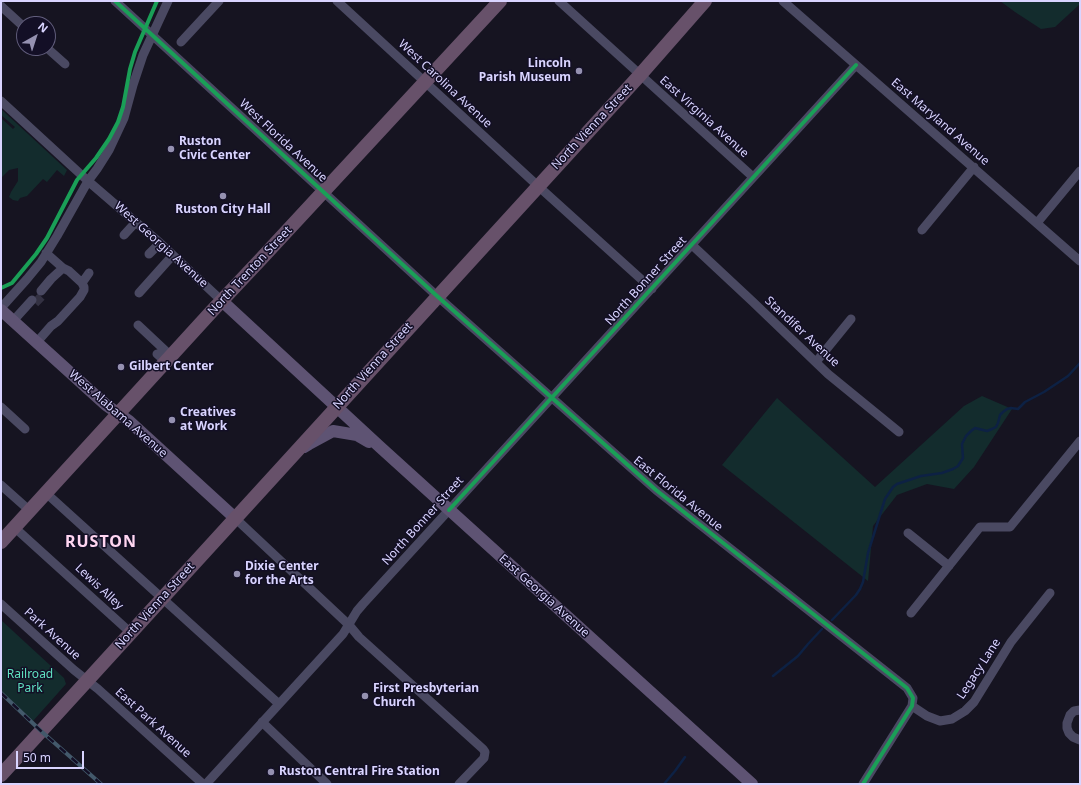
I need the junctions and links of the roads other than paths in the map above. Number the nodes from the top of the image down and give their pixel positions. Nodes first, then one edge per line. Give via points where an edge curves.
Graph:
1 (115, 1) edge
2 (168, 1) edge
3 (219, 1) edge
4 (337, 1) edge
5 (500, 1) edge
6 (559, 1) edge
7 (705, 1) edge
8 (783, 1) edge
9 (1, 6) edge
10 (16, 20) edge
11 (152, 35) junction
12 (181, 42) dead end
13 (56, 56) edge
14 (65, 64) dead end
15 (856, 65) junction
16 (640, 75) junction
17 (425, 82) junction
18 (1, 101) edge
19 (974, 168) junction
20 (1080, 171) edge
21 (753, 177) junction
22 (88, 181) junction
23 (538, 186) junction
24 (324, 192) junction
25 (135, 223) junction
26 (1037, 223) junction
27 (922, 230) dead end
28 (124, 235) dead end
29 (160, 243) junction
30 (692, 245) junction
31 (46, 253) junction
32 (149, 254) dead end
33 (173, 255) junction
34 (1080, 261) edge
35 (64, 268) junction
36 (89, 273) dead end
37 (82, 283) junction
38 (652, 289) junction
39 (42, 292) tunnel mouth
40 (139, 293) dead end
41 (437, 296) junction
42 (222, 301) junction
43 (34, 302) tunnel mouth
44 (1, 309) edge
45 (851, 319) dead end
46 (15, 322) junction
47 (138, 325) dead end
48 (37, 342) junction
49 (165, 357) junction
50 (816, 362) junction
51 (551, 398) junction
52 (337, 406) junction
53 (1, 407) edge
54 (118, 414) junction
55 (25, 429) dead end
56 (899, 432) dead end
57 (1080, 440) edge
58 (380, 447) junction
59 (284, 465) junction
60 (1, 485) edge
61 (46, 493) junction
62 (29, 510) junction
63 (449, 510) junction
64 (235, 518) junction
65 (14, 527) junction
66 (908, 533) dead end
67 (1, 542) edge
68 (949, 566) junction
69 (1050, 593) dead end
70 (162, 598) junction
71 (1, 604) edge
72 (912, 613) dead end
73 (349, 625) junction
74 (131, 633) junction
75 (87, 681) junction
76 (912, 702) junction
77 (279, 704) junction
78 (1080, 710) edge
79 (262, 722) junction
80 (1080, 740) edge
81 (1, 775) edge
82 (202, 784) edge
83 (206, 784) edge
84 (327, 784) edge
85 (459, 784) edge
86 (752, 784) edge
87 (863, 784) edge

1 - 11 street, West Florida Avenue
2 - 11 street
3 - 12 street
4 - 17 street, West Carolina Avenue
5 - 17 highway, North Trenton Street
6 - 16 street, East Virginia Avenue
7 - 16 highway, North Vienna Street
8 - 15 street, East Maryland Avenue
9 - 10 street
11 - 22 street via 138,67 120,130
11 - 24 street, West Florida Avenue
13 - 14 street
15 - 19 street, East Maryland Avenue
15 - 21 street, North Bonner Street
16 - 21 street, East Virginia Avenue
16 - 23 highway, North Vienna Street
17 - 23 street, West Carolina Avenue
17 - 24 highway, North Trenton Street
18 - 22 street, West Georgia Avenue
19 - 26 street, East Maryland Avenue
19 - 27 street
20 - 26 street
21 - 30 street, North Bonner Street
22 - 25 street, West Georgia Avenue
22 - 31 street
23 - 38 street, West Carolina Avenue
23 - 41 highway, North Vienna Street
24 - 41 street, West Florida Avenue
24 - 42 highway, North Trenton Street
25 - 28 street
25 - 29 street, West Georgia Avenue
26 - 34 street, East Maryland Avenue
29 - 32 street
29 - 33 street, West Georgia Avenue
30 - 38 street, North Bonner Street
30 - 50 street, Standifer Avenue
31 - 35 street
31 - 44 street
33 - 40 street
33 - 42 street, West Georgia Avenue
35 - 37 street
35 - 39 street via 54,282
36 - 37 street
37 - 48 street via 82,294
38 - 51 street, North Bonner Street
41 - 51 street, East Florida Avenue
41 - 52 highway, North Vienna Street
42 - 49 highway, North Trenton Street
42 - 52 main road, West Georgia Avenue
43 - 46 street
44 - 46 main road, West Alabama Avenue
45 - 50 street
46 - 48 main road, West Alabama Avenue
47 - 49 street
48 - 54 main road, West Alabama Avenue
49 - 54 highway, North Trenton Street
50 - 56 street, Standifer Avenue
51 - 63 street, North Bonner Street
51 - 76 street, East Florida Avenue via 656,490 902,684 910,691
52 - 58 main road, East Georgia Avenue
52 - 59 highway, North Vienna Street
53 - 55 street
54 - 61 highway, North Trenton Street
54 - 64 main road, West Alabama Avenue via 129,421
57 - 68 street via 1010,527 980,527
58 - 59 main road via 357,435 333,431 308,444
58 - 63 main road, East Georgia Avenue
59 - 64 highway, North Vienna Street
60 - 62 street
61 - 62 highway, North Trenton Street
61 - 70 street
62 - 65 highway, North Trenton Street
63 - 73 street, North Bonner Street via 363,604
63 - 86 main road, East Georgia Avenue
64 - 70 highway, North Vienna Street
64 - 73 street
65 - 67 highway, North Trenton Street
65 - 74 street, Lewis Alley
66 - 68 street
68 - 72 street
69 - 76 street, Legacy Lane via 1011,642 974,702 965,711 952,719 940,721 927,716
70 - 74 highway, North Vienna Street
70 - 77 street
71 - 75 street, Park Avenue
73 - 77 street, North Bonner Street
73 - 85 street via 359,638 484,749 484,758
74 - 75 highway, North Vienna Street
75 - 81 highway, North Vienna Street
75 - 82 street, East Park Avenue
76 - 87 street
77 - 79 street, North Bonner Street
78 - 80 street via 1074,711 1067,723 1069,733
79 - 83 street, North Bonner Street
79 - 84 street

